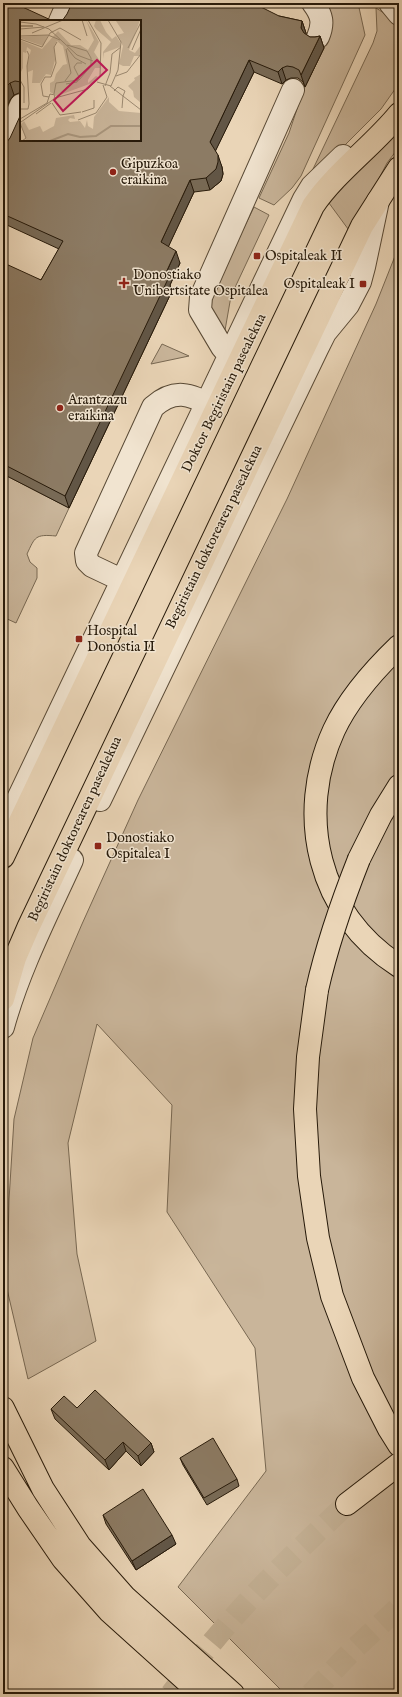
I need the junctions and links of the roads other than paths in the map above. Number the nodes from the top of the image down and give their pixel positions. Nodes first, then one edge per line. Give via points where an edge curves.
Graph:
1 (68, 3) edge
2 (313, 3) edge
3 (390, 3) edge
4 (399, 14) edge
5 (60, 20) edge
6 (318, 37) edge
7 (293, 90) dead end
8 (399, 103) edge
9 (20, 107) edge
10 (399, 114) edge
11 (3, 145) edge
12 (399, 168) edge
13 (378, 200) junction
14 (233, 360) junction
15 (212, 405) junction
16 (127, 583) junction
17 (399, 646) edge
18 (399, 786) edge
19 (3, 830) edge
20 (3, 857) edge
21 (399, 966) edge
22 (3, 999) edge
23 (3, 1027) edge
24 (3, 1408) edge
25 (399, 1445) edge
26 (399, 1464) edge
27 (3, 1468) edge
28 (347, 1504) tunnel mouth
29 (201, 1694) edge
30 (233, 1694) edge

1 - 5 street
2 - 6 street via 320,13 322,28
3 - 4 street
7 - 14 street via 201,297 200,310
8 - 14 street via 312,186
9 - 11 street
10 - 14 main road, Doktor Begiristain pasealekua via 322,193 313,206
12 - 13 main road, Begiristain doktorearen pasealekua
13 - 22 main road, Begiristain doktorearen pasealekua via 362,226 28,928 15,958
13 - 23 street via 360,282 348,305 325,333 128,746 86,828 30,953
14 - 15 main road, Doktor Begiristain pasealekua
15 - 16 main road, Doktor Begiristain pasealekua
15 - 16 street via 190,395 177,395 163,398 153,407 86,553 87,561 92,566
16 - 19 street
16 - 20 main road, Doktor Begiristain pasealekua via 102,650
17 - 21 main road via 381,663 354,697 334,730 321,766 316,799 316,833 322,865 336,898 343,912 361,935 384,957
18 - 25 main road, bridge via 359,859 336,919 316,990 305,1109 309,1176 318,1238 332,1296 363,1378
24 - 30 main road via 36,1475 80,1546 125,1597
26 - 28 main road
27 - 29 main road via 64,1559 109,1611

